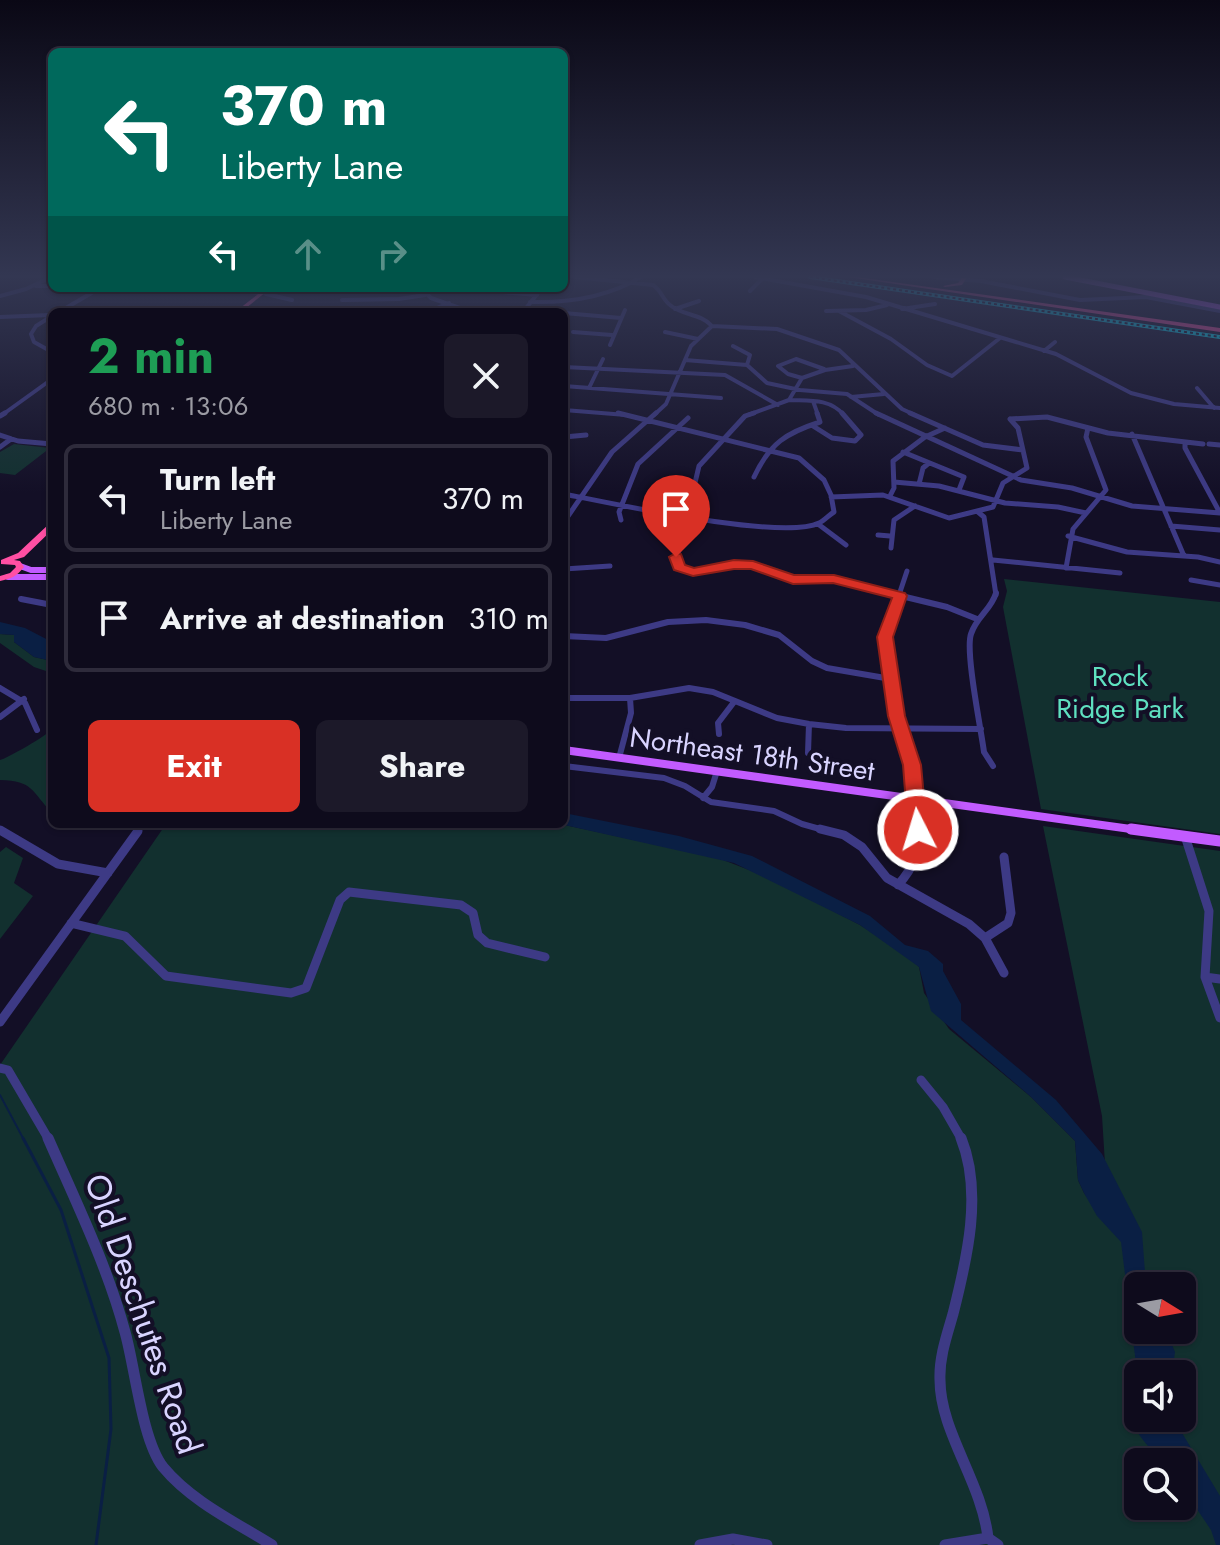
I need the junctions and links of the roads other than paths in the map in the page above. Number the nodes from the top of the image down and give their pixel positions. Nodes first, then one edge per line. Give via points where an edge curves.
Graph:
1 (692, 349) edge
2 (739, 349) edge
3 (836, 349) edge
4 (903, 349) edge
5 (986, 349) edge
6 (1038, 349) edge
7 (1046, 349) edge
8 (1044, 351) junction
9 (603, 359) dead end
10 (685, 360) junction
11 (747, 365) junction
12 (853, 366) junction
13 (568, 367) edge
14 (598, 370) junction
15 (825, 370) junction
16 (682, 372) junction
17 (802, 378) junction
18 (48, 382) edge
19 (568, 386) edge
20 (589, 388) junction
21 (1197, 388) dead end
22 (794, 390) junction
23 (674, 392) junction
24 (884, 394) junction
25 (851, 397) junction
26 (721, 398) dead end
27 (789, 400) junction
28 (813, 401) junction
29 (778, 405) junction
30 (1217, 408) edge
31 (568, 410) edge
32 (0, 416) edge
33 (688, 418) dead end
34 (648, 420) junction
35 (813, 426) junction
36 (676, 427) junction
37 (945, 428) junction
38 (1088, 428) junction
39 (1132, 434) junction
40 (0, 435) edge
41 (586, 435) dead end
42 (568, 437) edge
43 (925, 437) junction
44 (11, 439) junction
45 (722, 439) junction
46 (1185, 442) junction
47 (48, 444) edge
48 (1220, 445) edge
49 (0, 447) edge
50 (1023, 450) junction
51 (772, 451) junction
52 (903, 452) junction
53 (929, 463) junction
54 (754, 477) dead end
55 (1013, 477) junction
56 (894, 482) junction
57 (919, 484) junction
58 (959, 490) junction
59 (568, 495) edge
60 (890, 496) junction
61 (581, 497) junction
62 (831, 497) junction
63 (1101, 497) junction
64 (998, 502) junction
65 (622, 504) junction
66 (915, 506) junction
67 (1163, 509) junction
68 (978, 512) junction
69 (1086, 513) junction
70 (1220, 513) edge
71 (568, 516) edge
72 (686, 517) junction
73 (621, 520) dead end
74 (818, 524) junction
75 (1171, 526) junction
76 (48, 530) edge
77 (1220, 530) edge
78 (878, 535) dead end
79 (890, 536) junction
80 (1068, 536) junction
81 (48, 537) edge
82 (846, 545) dead end
83 (891, 548) dead end
84 (1184, 556) junction
85 (993, 560) junction
86 (1220, 562) edge
87 (1, 563) edge
88 (20, 565) junction
89 (610, 566) dead end
90 (1066, 568) junction
91 (568, 569) edge
92 (48, 570) edge
93 (907, 571) dead end
94 (1120, 573) dead end
95 (48, 577) edge
96 (3, 579) edge
97 (1191, 580) dead end
98 (1220, 585) edge
99 (900, 596) junction
100 (21, 599) dead end
101 (48, 604) edge
102 (977, 619) junction
103 (568, 636) edge
104 (891, 679) junction
105 (0, 688) edge
106 (568, 698) edge
107 (630, 698) junction
108 (24, 699) junction
109 (734, 702) junction
110 (0, 717) edge
111 (809, 724) junction
112 (900, 729) junction
113 (981, 729) junction
114 (37, 730) dead end
115 (719, 734) dead end
116 (568, 751) edge
117 (808, 753) dead end
118 (619, 758) junction
119 (568, 766) edge
120 (993, 766) dead end
121 (717, 771) junction
122 (703, 798) junction
123 (915, 799) junction
124 (0, 830) edge
125 (138, 831) dead end
126 (1185, 836) junction
127 (1220, 841) edge
128 (1004, 857) dead end
129 (108, 873) junction
130 (898, 885) junction
131 (71, 923) junction
132 (985, 938) junction
133 (545, 957) dead end
134 (1004, 973) dead end
135 (1205, 977) junction
136 (1220, 979) edge
137 (1220, 1018) edge
138 (0, 1022) edge
139 (0, 1068) edge
140 (921, 1080) dead end
141 (993, 1542) edge
142 (272, 1545) edge
143 (700, 1545) edge
144 (767, 1545) edge
145 (945, 1545) edge

1 - 10 street
2 - 11 street via 750,355
3 - 12 street
4 - 5 street via 925,366 952,376
6 - 8 street
7 - 8 street
8 - 30 street via 1131,393
9 - 14 street
10 - 11 street
10 - 16 street
11 - 22 street via 763,381
12 - 15 street
12 - 24 street
13 - 14 street
14 - 16 street
14 - 20 street
15 - 17 street
15 - 17 street via 796,359 778,366
16 - 23 street
16 - 29 street via 732,377
17 - 22 street
18 - 32 street
19 - 20 street
20 - 23 street
21 - 30 street
22 - 25 street via 836,391
22 - 27 street
23 - 26 street
23 - 34 street
24 - 25 street
24 - 37 street via 902,409
25 - 43 street
27 - 28 street
27 - 29 street
28 - 35 street via 820,419
28 - 35 street via 841,409 861,435 842,441
29 - 45 street via 745,416
31 - 34 street via 604,410
33 - 36 street
34 - 36 street
34 - 61 street via 612,452
35 - 51 street via 791,430
36 - 45 street
36 - 65 street via 638,464
37 - 43 street
37 - 50 street via 988,447
38 - 39 street
38 - 50 street via 1047,417 1010,419
38 - 63 street via 1086,437 1106,490
39 - 46 street
39 - 67 street
40 - 44 street
41 - 42 street
43 - 52 street
43 - 55 street
44 - 47 street
44 - 49 street
45 - 51 street
45 - 72 street via 699,466
46 - 48 street
46 - 70 street
50 - 55 street via 1027,468
51 - 54 street
51 - 62 street via 815,468
52 - 53 street
52 - 56 street via 891,465
53 - 57 street
53 - 58 street via 964,477
55 - 63 street
55 - 64 street via 1003,483
56 - 57 street
56 - 60 street
57 - 58 street
58 - 64 street
59 - 61 street
60 - 62 street
60 - 66 street
61 - 65 street
61 - 71 street
62 - 74 street via 834,512
63 - 67 street
63 - 69 street
64 - 68 street
64 - 69 street
65 - 72 street
65 - 73 street
66 - 68 street via 949,518
66 - 79 street via 894,520
67 - 70 street
67 - 75 street
68 - 85 street via 984,517
69 - 80 street
72 - 74 street via 786,528
72 - 99 street via 676,557 685,570 753,565 793,580 834,579
74 - 82 street
75 - 77 street
75 - 84 street
76 - 87 highway via 21,555
78 - 79 street
79 - 83 street
80 - 84 street via 1127,552
80 - 90 street
81 - 88 highway
84 - 86 street
85 - 90 street
85 - 102 street via 996,598
87 - 88 highway
88 - 92 main road
88 - 96 highway
89 - 91 street
90 - 94 street
93 - 99 street
95 - 96 main road
97 - 98 street
99 - 102 street
99 - 104 street via 886,631
100 - 101 street
102 - 113 street via 969,638
103 - 104 street via 606,638 668,622 734,623 779,635 827,668
104 - 112 street
105 - 108 street
106 - 107 street
107 - 109 street via 689,688
107 - 118 street
108 - 110 street
108 - 114 street
109 - 111 street
109 - 115 street via 718,723
111 - 112 street
111 - 117 street
112 - 113 street
112 - 123 street via 912,765
113 - 120 street via 984,752
116 - 118 main road, Northeast 18th Street
118 - 121 main road, Northeast 18th Street
119 - 122 street via 664,778
121 - 122 street
121 - 123 main road, Northeast 18th Street
122 - 130 street via 774,811 844,835
123 - 126 main road, Northeast 18th Street
123 - 130 street via 918,852 913,868
124 - 129 street via 58,864
125 - 129 street
126 - 127 main road, Northeast 18th Street
126 - 135 street via 1209,911
128 - 132 street via 1011,913 1008,923
129 - 131 street
130 - 132 street
131 - 133 street via 118,933 166,976 291,993 306,988 340,900 349,892 461,905 476,915 476,932 484,942
131 - 138 street
132 - 134 street
135 - 136 street
135 - 137 street
139 - 142 street, Old Deschutes Road via 8,1070 48,1137 93,1237 161,1464 185,1490
140 - 141 street via 957,1128 968,1160 968,1234 939,1379
141 - 145 street
143 - 144 street via 739,1538

